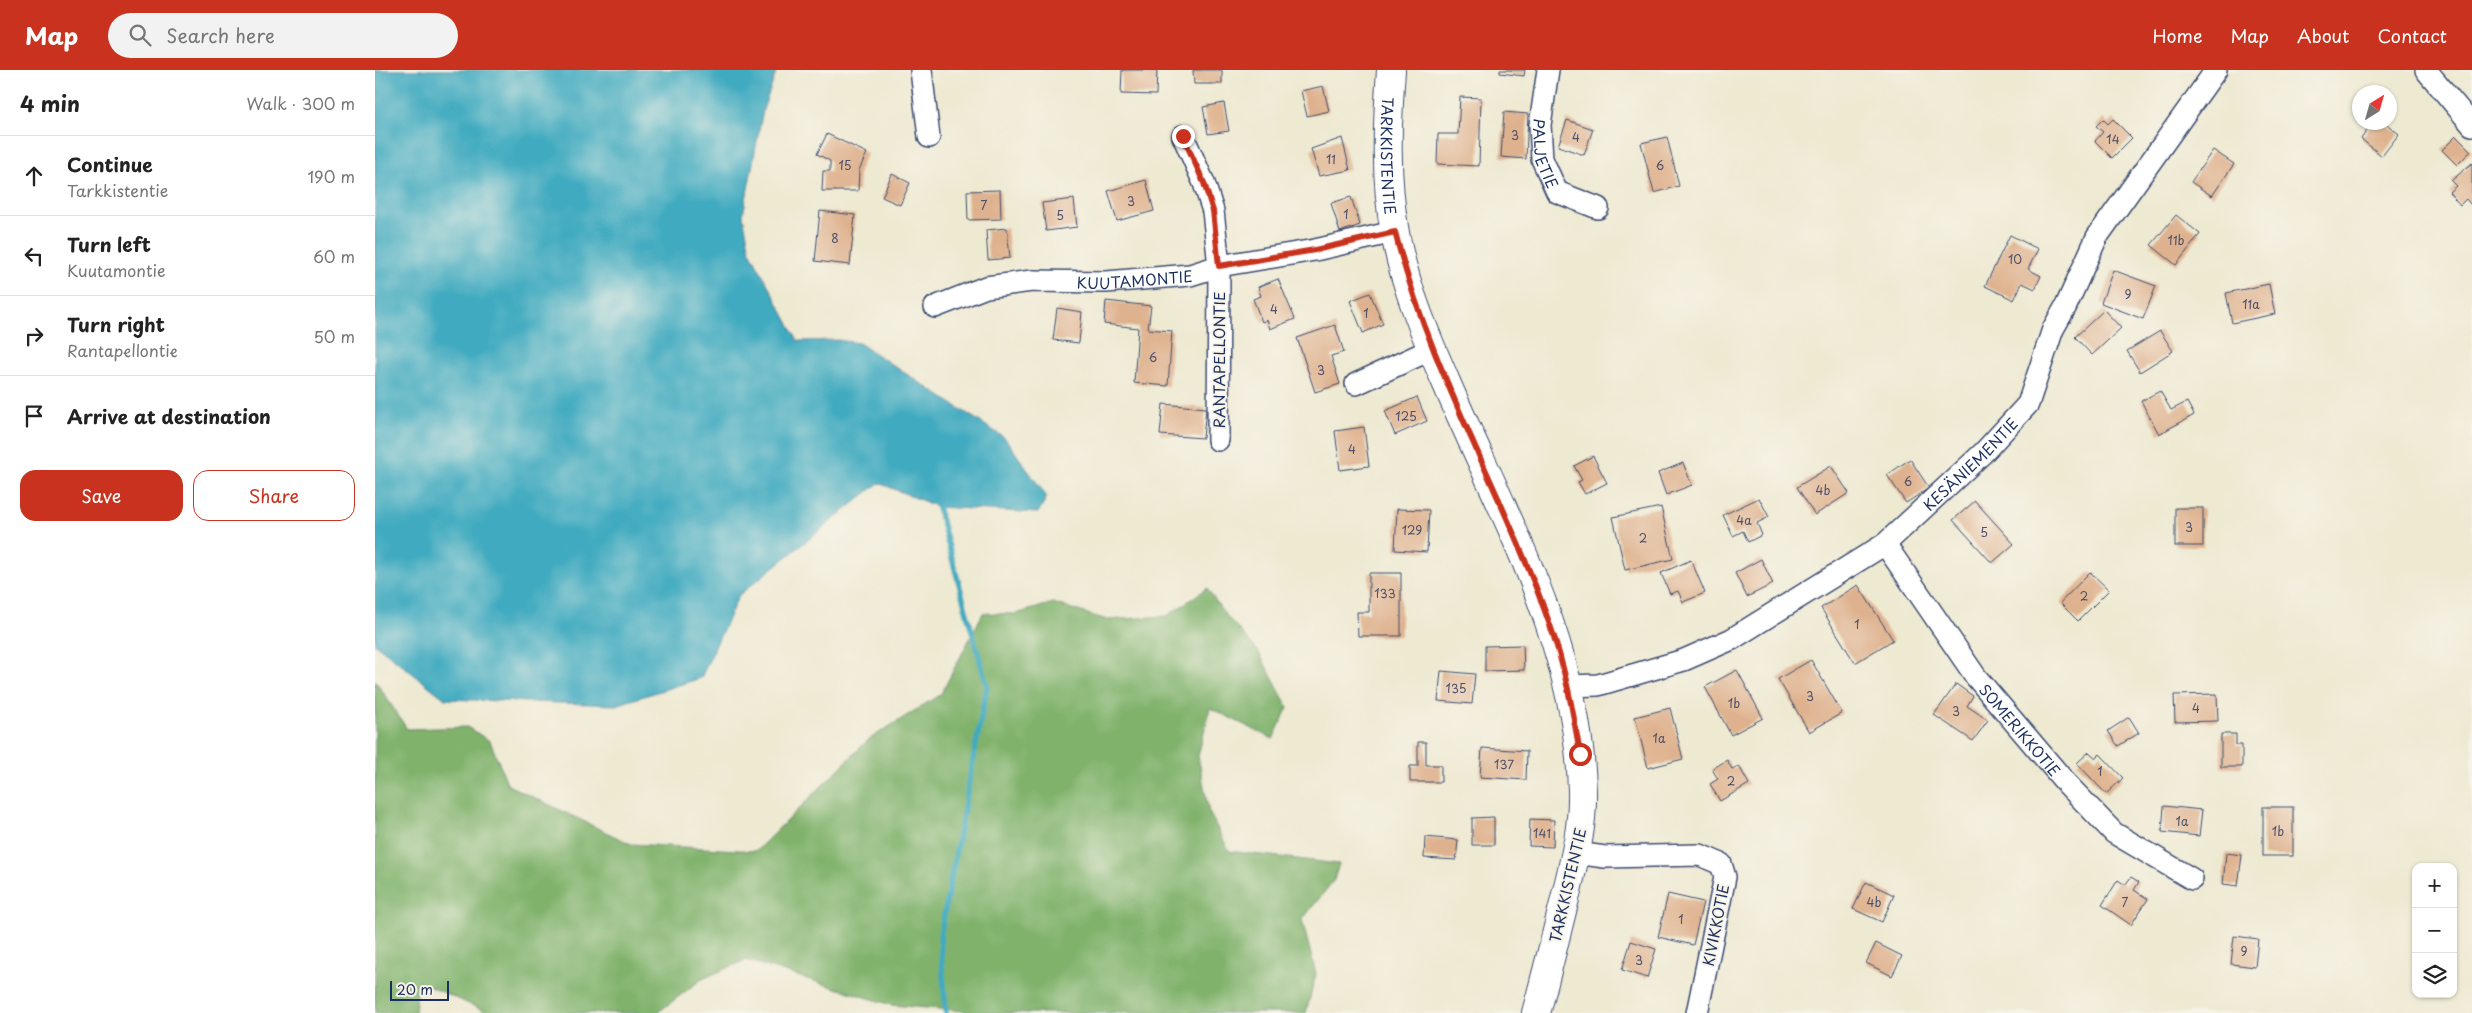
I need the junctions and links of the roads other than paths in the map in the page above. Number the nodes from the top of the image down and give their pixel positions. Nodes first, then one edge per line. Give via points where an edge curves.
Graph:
1 (921, 70) edge
2 (1391, 70) edge
3 (1548, 70) edge
4 (2216, 70) edge
5 (2426, 70) edge
6 (2472, 125) edge
7 (1183, 136) dead end
8 (929, 137) dead end
9 (1597, 208) dead end
10 (1395, 232) junction
11 (1219, 266) junction
12 (935, 307) dead end
13 (1432, 350) junction
14 (1356, 384) dead end
15 (1218, 440) dead end
16 (1885, 544) junction
17 (1567, 686) junction
18 (1576, 853) junction
19 (2192, 879) dead end
20 (1537, 1013) edge
21 (1697, 1013) edge

1 - 8 street
2 - 10 street, TARKKISTENTIE via 1388,151
3 - 9 street, PALJETIE via 1541,125 1543,159 1557,192
4 - 16 street, KESÄNIEMENTIE via 2097,237 2053,329 2028,404 1983,453
5 - 6 street
7 - 11 street, RANTAPELLONTIE via 1213,211
10 - 11 street, KUUTAMONTIE
10 - 13 street, TARKKISTENTIE via 1405,274
11 - 12 street, KUUTAMONTIE via 1155,279 1032,281 986,287
11 - 15 street, RANTAPELLONTIE
13 - 14 street
13 - 17 street, TARKKISTENTIE via 1529,566
16 - 17 street, KESÄNIEMENTIE via 1732,639 1684,660 1608,682
16 - 19 street, SOMERIKKOTIE via 1976,677 2066,783 2114,833
17 - 18 street, TARKKISTENTIE via 1580,754 1582,790 1582,828
18 - 20 street, TARKKISTENTIE
18 - 21 street, KIVIKKOTIE via 1605,857 1700,855 1721,864 1725,877

